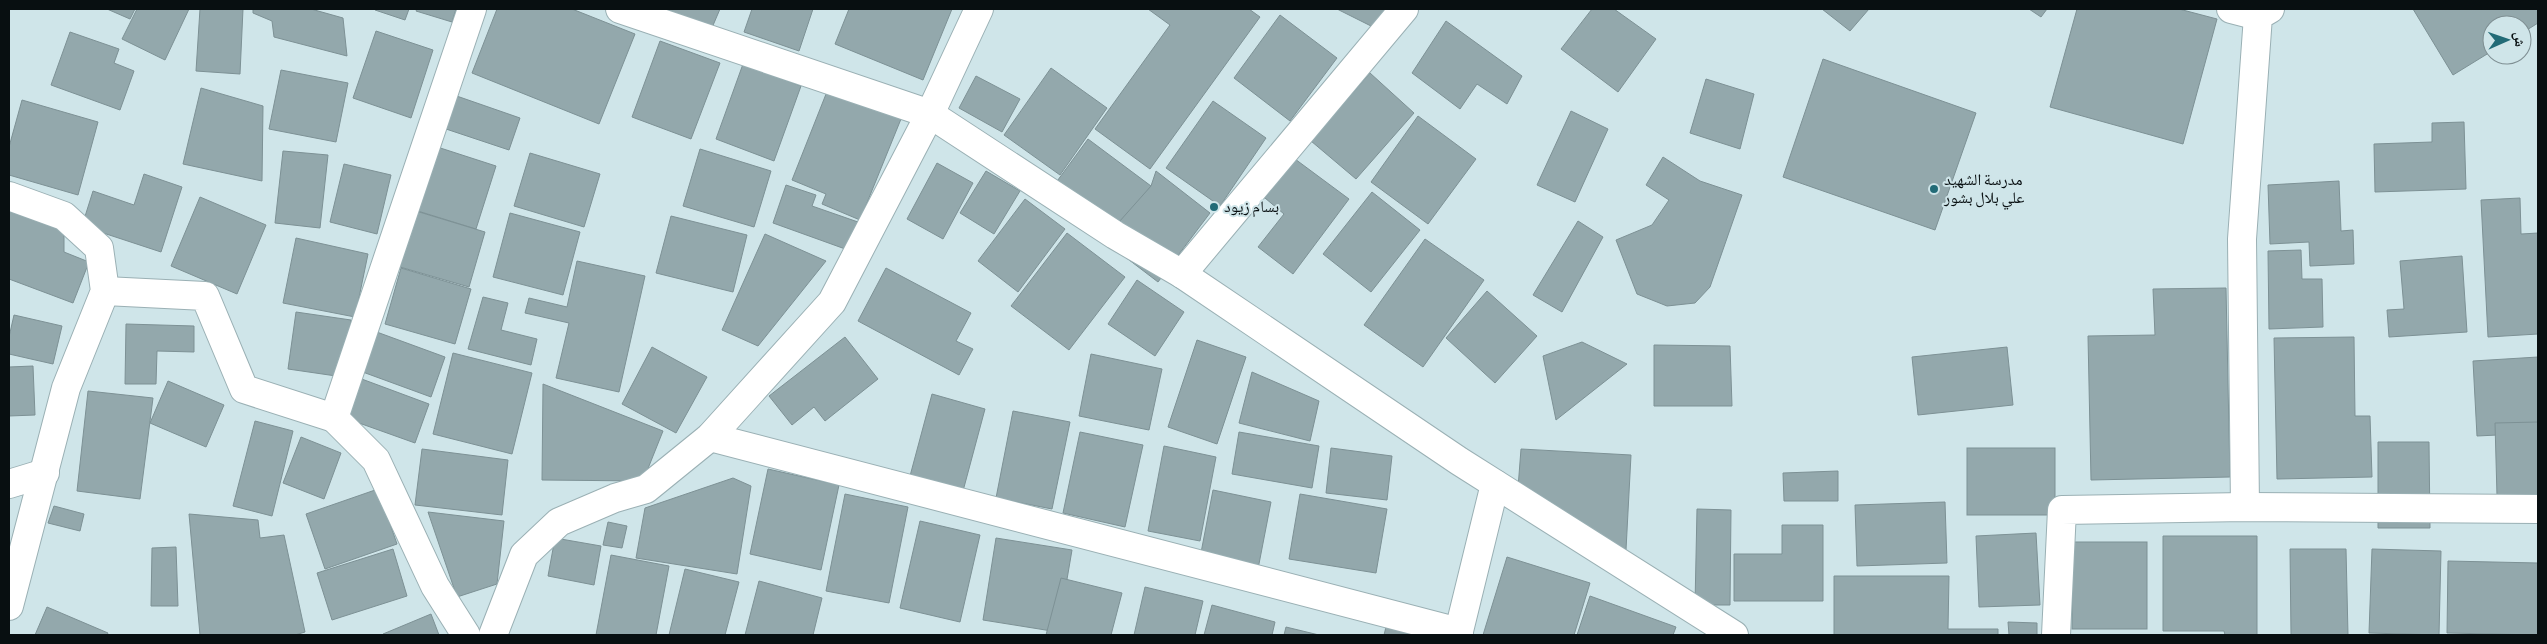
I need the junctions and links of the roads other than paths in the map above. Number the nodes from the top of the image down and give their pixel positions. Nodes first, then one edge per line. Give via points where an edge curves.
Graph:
1 (472, 9) edge
2 (620, 9) edge
3 (979, 9) edge
4 (1404, 9) edge
5 (2231, 9) edge
6 (2264, 12) edge
7 (930, 114) junction
8 (9, 196) edge
9 (1182, 274) junction
10 (105, 291) junction
11 (334, 418) junction
12 (710, 438) junction
13 (45, 473) junction
14 (9, 484) edge
15 (1495, 484) junction
16 (2245, 507) junction
17 (2538, 509) edge
18 (9, 606) edge
19 (1703, 626) edge
20 (1459, 634) edge
21 (466, 635) edge
22 (493, 635) edge
23 (1734, 635) edge
24 (2056, 635) edge

1 - 11 street
2 - 7 street
3 - 7 street
4 - 9 street
5 - 6 street
6 - 16 street via 2242,239
7 - 9 street via 1114,235
7 - 12 street via 832,302
8 - 10 street via 64,216 99,248
9 - 15 street
10 - 11 street via 204,296 244,389
10 - 13 street via 66,388
11 - 21 street via 376,460 435,586
12 - 20 street
12 - 22 street via 646,489 615,498 559,522 524,555
13 - 14 street
13 - 18 street
15 - 19 street
15 - 20 street
16 - 17 street
16 - 24 street via 2062,510
19 - 23 street

